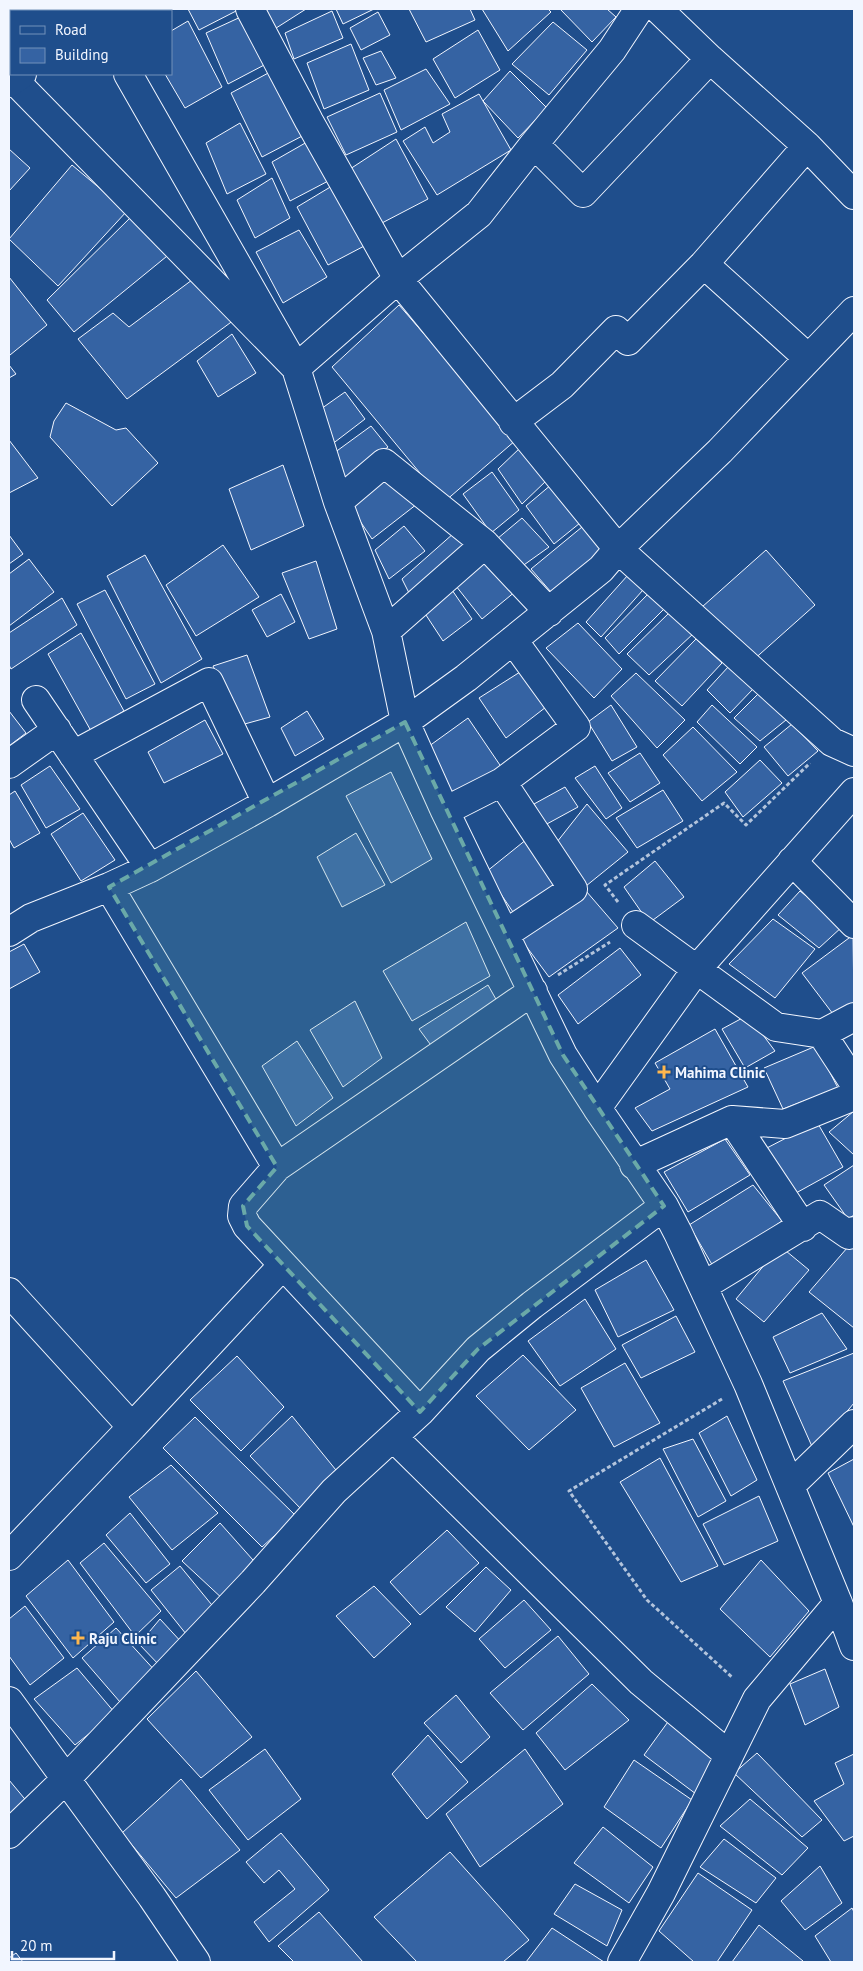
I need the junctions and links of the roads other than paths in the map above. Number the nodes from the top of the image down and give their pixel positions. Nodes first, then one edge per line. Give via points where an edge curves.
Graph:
1 (250, 9) edge
2 (639, 9) edge
3 (658, 9) edge
4 (710, 59) junction
5 (129, 75) edge
6 (15, 79) edge
7 (534, 144) junction
8 (807, 146) junction
9 (854, 195) edge
10 (704, 264) junction
11 (398, 279) junction
12 (854, 310) edge
13 (808, 358) junction
14 (296, 368) junction
15 (513, 422) junction
16 (338, 502) junction
17 (485, 544) junction
18 (618, 549) junction
19 (549, 612) junction
20 (386, 631) junction
21 (513, 640) junction
22 (36, 700) dead end
23 (405, 722) junction
24 (57, 730) junction
25 (843, 747) edge
26 (74, 755) junction
27 (9, 764) edge
28 (502, 782) junction
29 (854, 792) edge
30 (267, 803) junction
31 (445, 811) junction
32 (792, 861) junction
33 (150, 868) junction
34 (109, 887) junction
35 (854, 924) edge
36 (636, 925) road end
37 (9, 932) edge
38 (506, 934) junction
39 (696, 970) junction
40 (533, 991) junction
41 (854, 1017) edge
42 (822, 1034) junction
43 (854, 1083) edge
44 (854, 1096) edge
45 (597, 1108) junction
46 (732, 1120) junction
47 (634, 1165) junction
48 (278, 1167) junction
49 (664, 1206) junction
50 (803, 1227) junction
51 (854, 1232) edge
52 (282, 1265) junction
53 (703, 1286) junction
54 (9, 1292) edge
55 (420, 1412) junction
56 (854, 1424) edge
57 (132, 1427) junction
58 (394, 1438) junction
59 (790, 1486) junction
60 (9, 1556) edge
61 (838, 1602) junction
62 (854, 1646) edge
63 (9, 1701) edge
64 (729, 1755) junction
65 (66, 1779) junction
66 (9, 1834) edge
67 (196, 1962) edge
68 (622, 1962) edge

1 - 11 street
2 - 7 street via 612,50
3 - 4 street
4 - 7 street via 583,193
4 - 8 street
5 - 14 street
6 - 14 street
7 - 11 street via 479,214
8 - 9 street
8 - 10 street
10 - 13 street
10 - 15 street via 628,341 616,330 562,385
11 - 14 street
11 - 15 street
12 - 13 street
13 - 18 street via 720,451
14 - 16 street
15 - 18 street
16 - 17 street via 384,463
16 - 20 street
17 - 19 street
17 - 20 street
18 - 19 street via 601,569
18 - 25 street
19 - 21 street
20 - 23 street
21 - 23 street
21 - 28 street via 576,727
22 - 24 street
23 - 30 street
23 - 31 street
24 - 26 street
24 - 27 street
26 - 30 street via 209,682
26 - 33 street
28 - 31 street
28 - 38 street via 573,889
29 - 32 street
30 - 33 street
31 - 38 street
32 - 35 street
32 - 39 street
33 - 34 street
34 - 37 street via 31,918
34 - 48 street
36 - 39 street
38 - 40 street
39 - 42 street via 776,1027
39 - 45 street
40 - 45 street via 563,1055
40 - 48 street
41 - 42 street
42 - 43 street
44 - 46 street via 785,1124
45 - 47 street
46 - 47 street
46 - 50 street
47 - 49 street
48 - 52 street via 243,1206 242,1216
49 - 53 street
49 - 55 street via 478,1349
50 - 51 street via 820,1216 850,1235
50 - 53 street
52 - 55 street
52 - 57 street
53 - 59 street
54 - 57 street
55 - 58 street
56 - 59 street
57 - 60 street
58 - 64 street via 641,1682
58 - 65 street via 334,1491 253,1582
59 - 61 street
61 - 62 street
61 - 64 street via 757,1699
63 - 65 street
64 - 68 street via 662,1893
65 - 66 street
65 - 67 street

